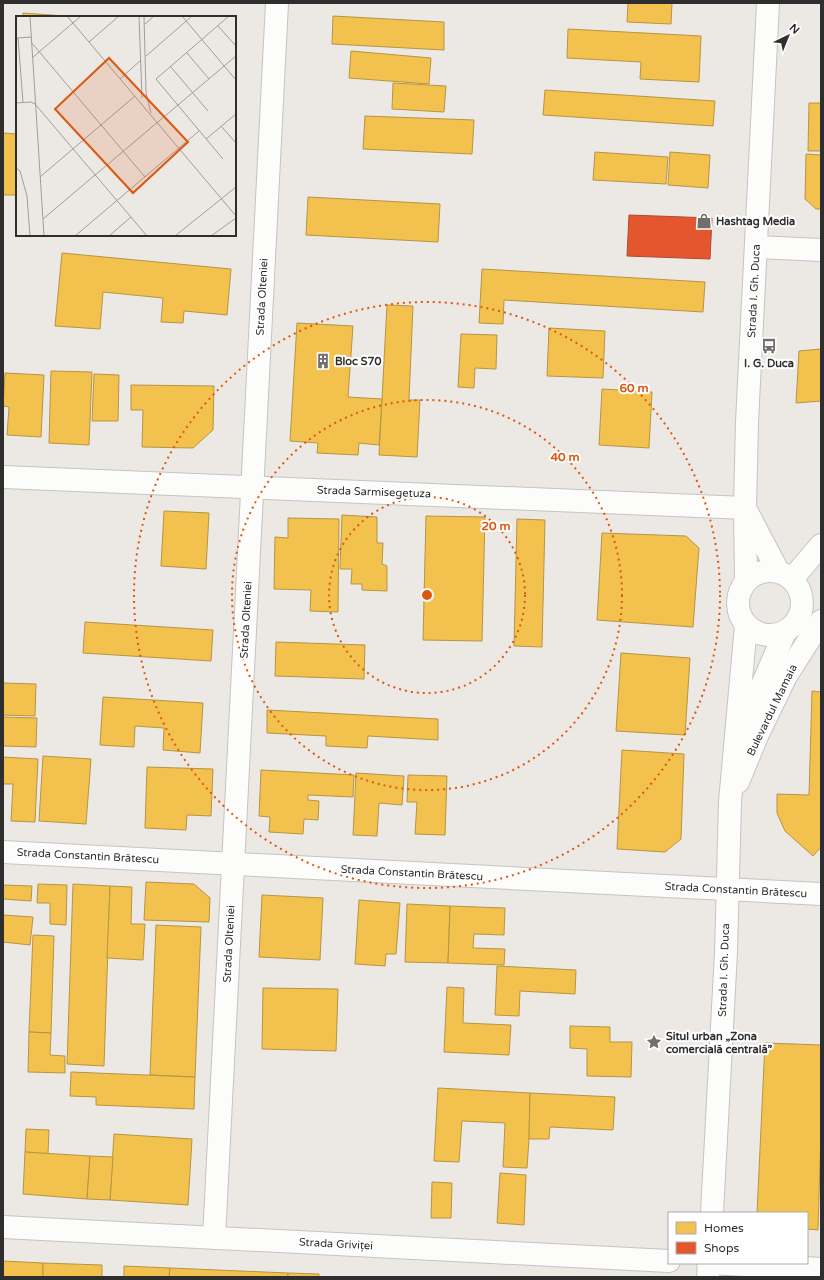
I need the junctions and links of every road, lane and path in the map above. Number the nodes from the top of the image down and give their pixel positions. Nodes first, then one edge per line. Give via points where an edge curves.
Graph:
1 (278, 3) edge
2 (768, 3) edge
3 (756, 247) junction
4 (821, 250) edge
5 (3, 477) edge
6 (253, 487) junction
7 (745, 508) junction
8 (821, 545) edge
9 (785, 575) junction
10 (746, 581) junction
11 (821, 599) edge
12 (800, 615) junction
13 (821, 621) edge
14 (746, 625) junction
15 (785, 632) junction
16 (734, 752) junction
17 (730, 802) junction
18 (3, 852) edge
19 (233, 864) junction
20 (727, 889) junction
21 (821, 894) edge
22 (712, 1212) edge
23 (3, 1227) edge
24 (214, 1238) junction
25 (668, 1261) edge
26 (709, 1264) edge
27 (728, 1264) edge
28 (821, 1269) edge
29 (708, 1277) edge

1 - 6 street, Strada Olteniei
2 - 3 street, Strada I. Gh. Duca
3 - 4 street
3 - 7 street, Strada I. Gh. Duca
5 - 6 street, Strada Sarmisegetuza
6 - 7 street, Strada Sarmisegetuza
6 - 19 street, Strada Olteniei
7 - 9 street, Strada I. Gh. Duca
7 - 10 street, Strada I. Gh. Duca
8 - 9 street
9 - 10 street via 761,572
9 - 12 street via 799,587 803,606
10 - 14 street via 738,597 738,607
11 - 12 street
12 - 15 street via 797,622
13 - 17 street, Bulevardul Mamaia via 786,676 757,736
14 - 15 street via 754,632 765,635
14 - 16 street, Strada I. Gh. Duca
15 - 16 street, Strada I. Gh. Duca
16 - 17 street, Strada I. Gh. Duca
17 - 20 street, Strada I. Gh. Duca
18 - 19 street, Strada Constantin Brătescu
19 - 20 street, Strada Constantin Brătescu
19 - 24 street, Strada Olteniei
20 - 21 street, Strada Constantin Brătescu
20 - 22 street, Strada I. Gh. Duca
23 - 24 street, Strada Griviței
24 - 25 street, Strada Griviței
26 - 29 street
27 - 28 street

